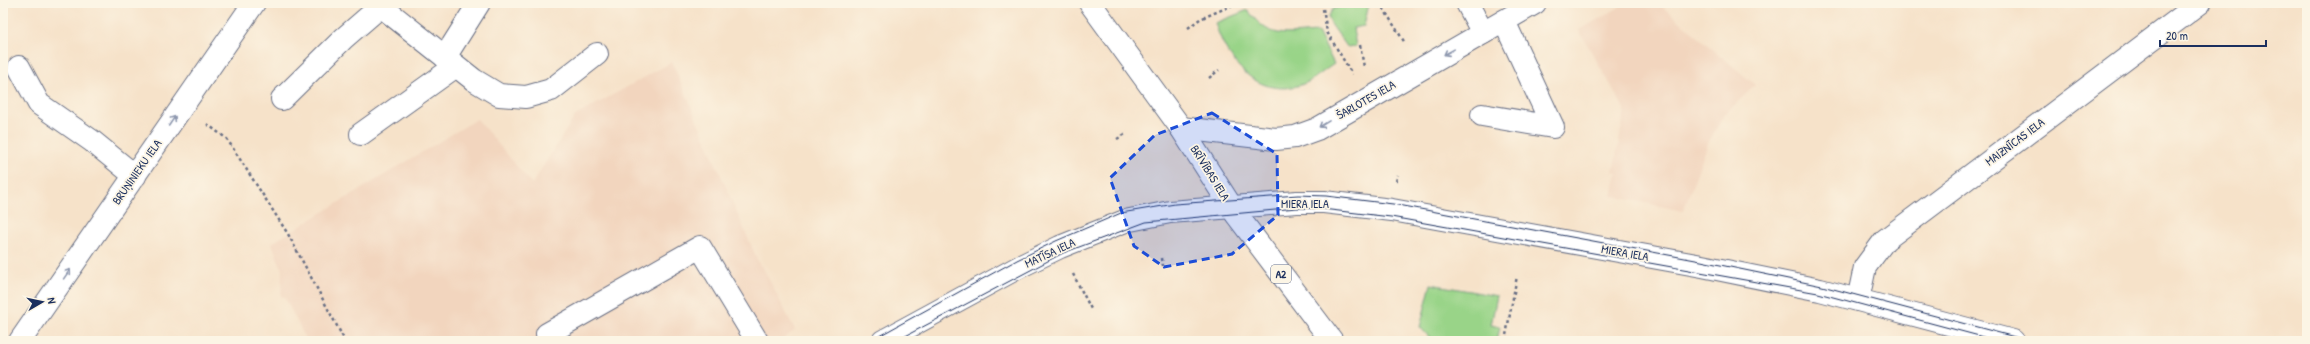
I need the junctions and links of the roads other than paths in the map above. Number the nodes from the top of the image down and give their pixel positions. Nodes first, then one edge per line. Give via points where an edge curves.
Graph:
1 (254, 3) edge
2 (479, 3) edge
3 (1090, 3) edge
4 (1467, 3) edge
5 (1535, 3) edge
6 (2200, 3) edge
7 (379, 5) edge
8 (1504, 21) junction
9 (1483, 33) junction
10 (597, 54) dead end
11 (451, 62) junction
12 (19, 67) dead end
13 (282, 99) dead end
14 (1482, 114) dead end
15 (1181, 128) junction
16 (361, 134) dead end
17 (135, 176) junction
18 (1231, 207) junction
19 (1858, 300) junction
20 (543, 339) edge
21 (20, 341) edge
22 (757, 341) edge
23 (883, 341) edge
24 (1332, 341) edge
25 (2013, 341) edge

17 -> 1 main road, BRUŅINIEKU IELA
2 - 11 main road
3 - 15 main road, BRĪVĪBAS IELA / A2
4 - 9 main road
5 - 8 main road, ŠARLOTES IELA
6 - 19 main road, MAIZNĪCAS IELA via 1885,240 1864,267
7 - 11 main road
7 - 13 main road
8 - 9 main road, ŠARLOTES IELA
8 - 14 main road via 1553,127
9 -> 15 main road, ŠARLOTES IELA via 1317,129 1295,136 1276,139
10 - 11 main road via 551,90 526,97 499,95
11 - 16 main road
12 - 17 main road via 39,104 92,141
15 - 18 main road, BRĪVĪBAS IELA / A2
21 -> 17 main road, BRUŅINIEKU IELA
18 - 19 main road, MIERA IELA via 1304,202 1392,210 1702,266
18 - 23 main road, MATĪSA IELA via 1125,220 1060,247
18 - 24 main road, BRĪVĪBAS IELA / A2
19 - 25 main road, MIERA IELA
20 - 22 main road via 700,247

